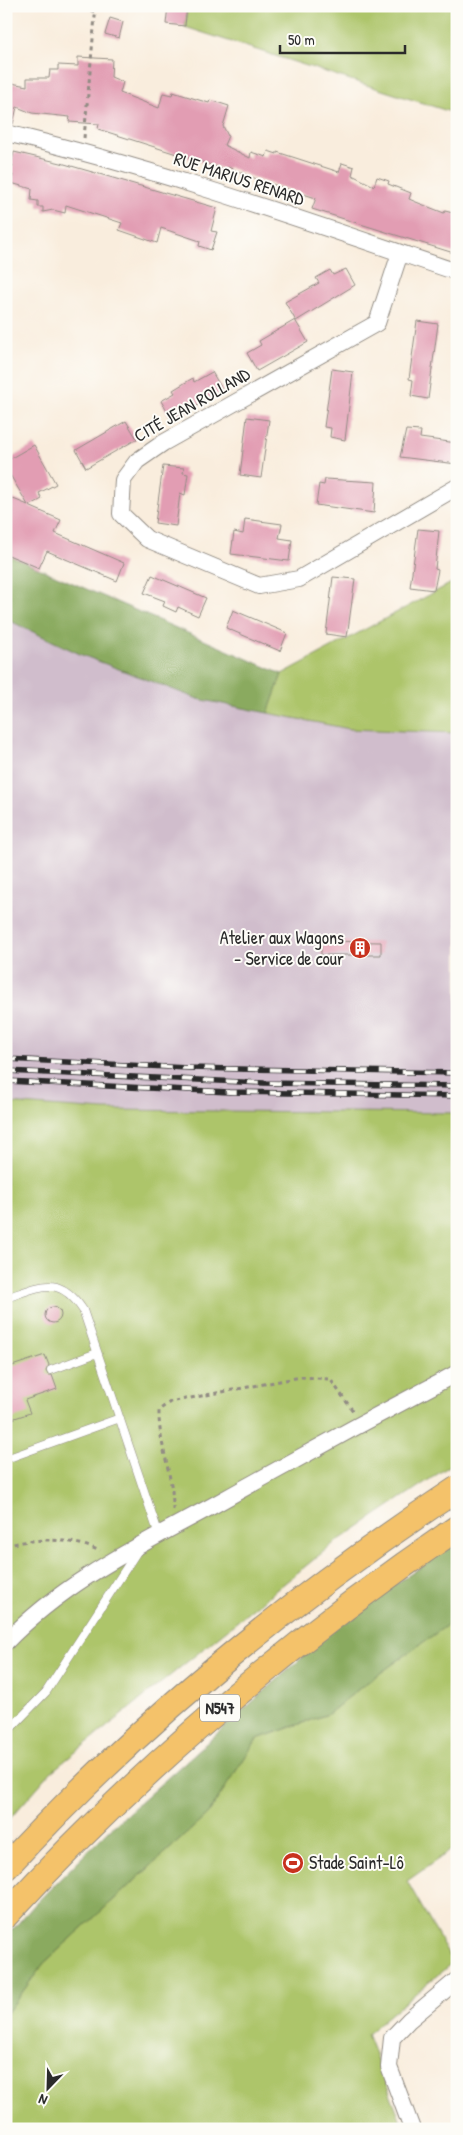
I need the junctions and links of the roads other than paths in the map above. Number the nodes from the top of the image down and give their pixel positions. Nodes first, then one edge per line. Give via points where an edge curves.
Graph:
1 (6, 133) edge
2 (400, 253) junction
3 (457, 272) edge
4 (457, 487) edge
5 (6, 1298) edge
6 (98, 1353) junction
7 (51, 1370) dead end
8 (457, 1372) edge
9 (120, 1418) junction
10 (6, 1459) edge
11 (457, 1489) edge
12 (457, 1528) edge
13 (165, 1531) junction
14 (141, 1544) junction
15 (6, 1642) edge
16 (6, 1733) edge
17 (6, 1868) edge
18 (6, 1916) edge
19 (457, 1980) edge
20 (412, 2129) edge

1 - 2 street, RUE MARIUS RENARD via 83,151
2 - 3 street, RUE MARIUS RENARD
2 - 4 street, CITÉ JEAN ROLLAND via 377,323 163,443 137,461 123,480 121,514 147,539 259,586 299,579
5 - 6 lane via 41,1286 64,1289 83,1310
6 - 7 lane
6 - 9 lane
8 - 13 street
9 - 10 lane
9 - 13 lane
11 - 17 main road, N547 via 288,1609 207,1676 64,1806
12 - 18 main road, N547 via 318,1628 181,1741 89,1828
13 - 14 street
14 - 15 street via 55,1598
14 - 16 lane via 46,1692
19 - 20 street via 392,2038 389,2067

